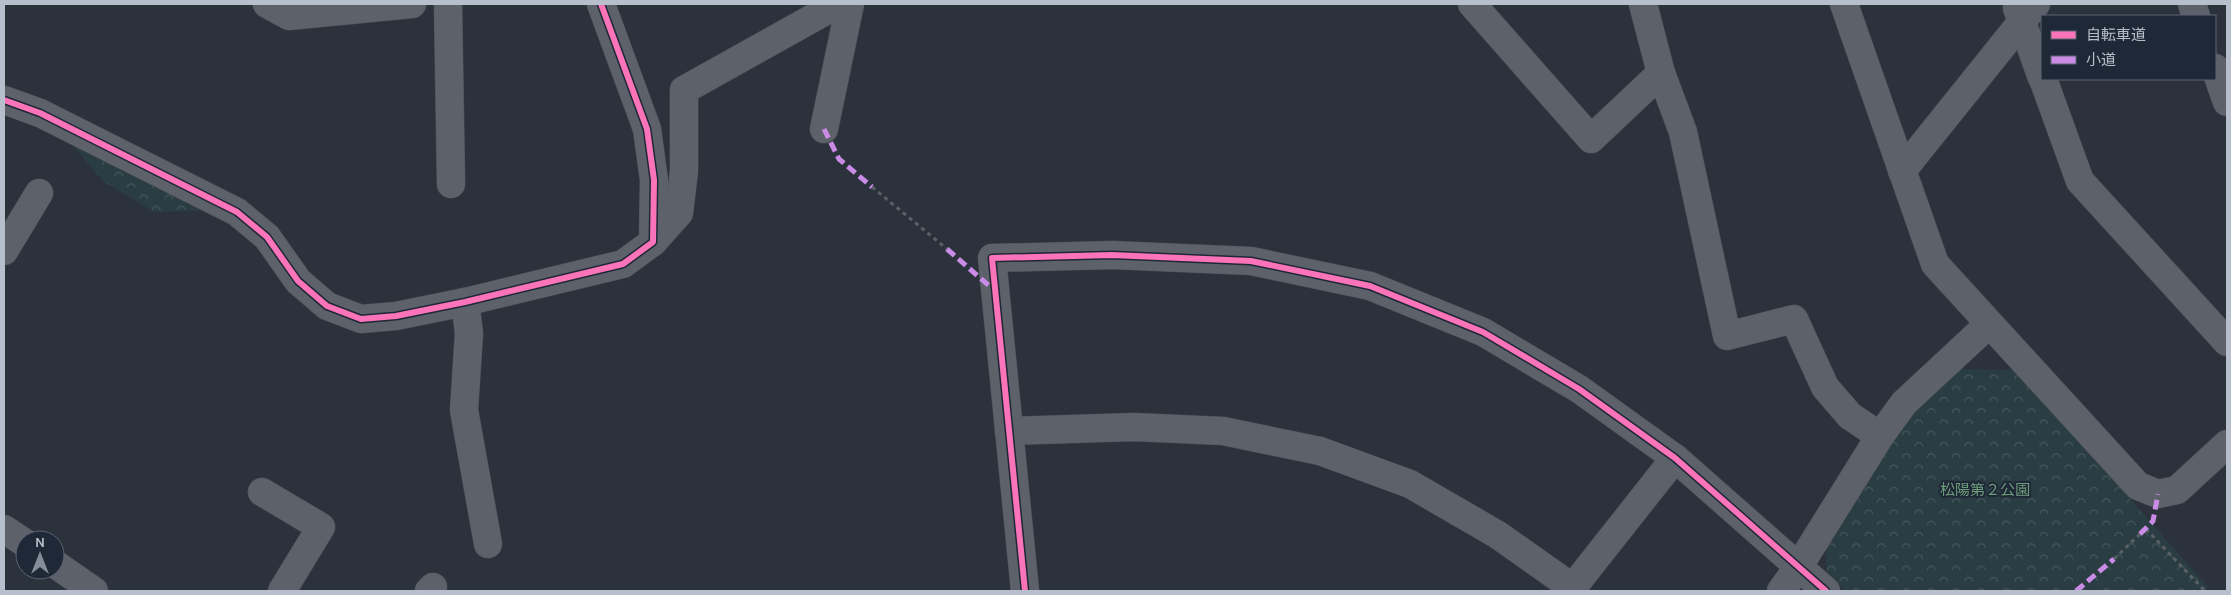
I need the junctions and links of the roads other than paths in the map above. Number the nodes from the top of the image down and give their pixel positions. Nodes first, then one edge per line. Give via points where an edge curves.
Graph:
1 (267, 4) edge
2 (412, 4) edge
3 (448, 4) edge
4 (601, 4) edge
5 (838, 4) edge
6 (850, 4) edge
7 (1472, 4) edge
8 (1643, 4) edge
9 (1844, 4) edge
10 (2025, 10) edge
11 (2216, 71) edge
12 (1661, 73) junction
13 (2041, 74) edge
14 (2043, 80) edge
15 (4, 100) edge
16 (2227, 102) edge
17 (824, 129) dead end
18 (1902, 171) junction
19 (452, 184) dead end
20 (39, 193) dead end
21 (653, 242) junction
22 (4, 251) edge
23 (465, 302) junction
24 (1989, 324) junction
25 (2227, 342) edge
26 (1009, 431) junction
27 (1880, 436) junction
28 (2227, 444) edge
29 (1675, 458) junction
30 (262, 492) dead end
31 (4, 528) edge
32 (15, 536) edge
33 (488, 544) dead end
34 (1800, 566) junction
35 (65, 571) edge
36 (1572, 589) edge
37 (94, 591) edge
38 (282, 591) edge
39 (1025, 591) edge
40 (1781, 591) edge
41 (1826, 591) edge

1 - 2 street via 289,16
3 - 19 street
4 - 21 street via 647,129 654,180
5 - 21 street via 684,90 684,171 679,213
6 - 17 street
7 - 12 street via 1591,139
8 - 12 street
9 - 18 street
10 - 13 street
10 - 18 street
11 - 16 street
12 - 27 street via 1683,132 1727,336 1794,319 1825,387 1850,416
14 - 25 street via 2080,181
15 - 23 street via 40,113 236,212 267,236 298,281 327,306 361,319 396,316
18 - 24 street via 1935,264
20 - 22 street
21 - 23 street via 623,264
23 - 33 street via 469,333 464,410
24 - 27 street via 1904,402
24 - 28 street via 2138,486 2158,494 2176,490
26 - 29 street via 992,258 1112,254 1251,261 1370,286 1483,332 1579,389
26 - 36 street via 1134,427 1223,431 1320,451 1410,484 1498,535
26 - 39 street
27 - 34 street
29 - 34 street
29 - 36 street
30 - 38 street via 321,528
31 - 32 street
34 - 40 street
34 - 41 street
35 - 37 street

